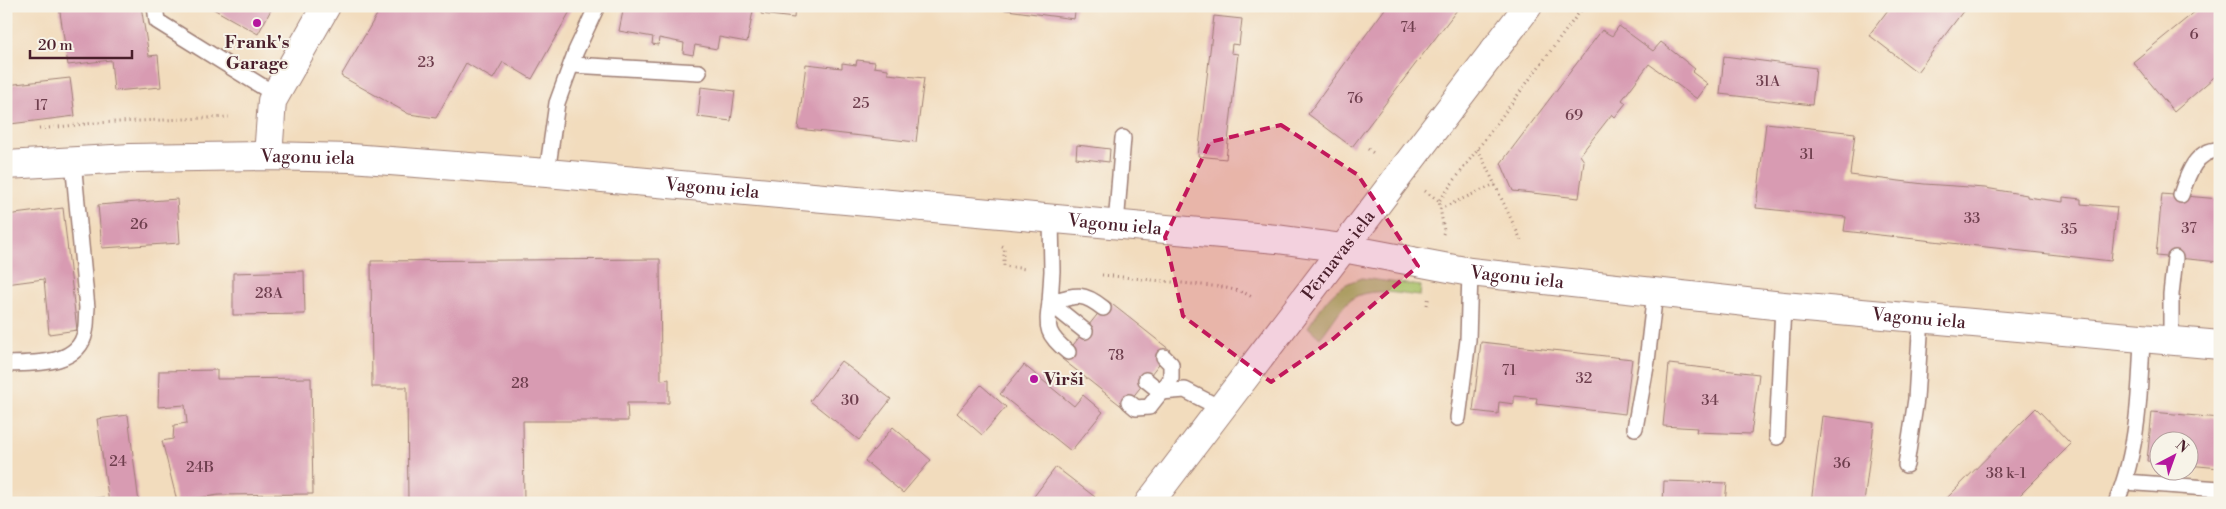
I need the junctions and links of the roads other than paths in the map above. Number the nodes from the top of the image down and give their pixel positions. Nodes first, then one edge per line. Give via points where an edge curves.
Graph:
1 (155, 6) edge
2 (326, 6) edge
3 (597, 6) edge
4 (1528, 6) edge
5 (572, 65) junction
6 (699, 72) dead end
7 (276, 95) junction
8 (1123, 138) dead end
9 (2218, 146) edge
10 (268, 156) junction
11 (73, 161) junction
12 (6, 165) edge
13 (547, 173) junction
14 (2181, 196) dead end
15 (1051, 218) junction
16 (1116, 225) junction
17 (1343, 248) junction
18 (2175, 258) dead end
19 (1470, 272) junction
20 (1655, 292) junction
21 (1050, 303) junction
22 (1783, 306) junction
23 (1103, 308) dead end
24 (1921, 318) junction
25 (1084, 331) dead end
26 (2142, 338) junction
27 (2171, 340) junction
28 (2220, 345) edge
29 (1068, 352) dead end
30 (1164, 357) dead end
31 (6, 364) edge
32 (1146, 380) dead end
33 (1161, 392) junction
34 (1128, 402) dead end
35 (1220, 408) junction
36 (1458, 418) dead end
37 (1635, 428) dead end
38 (1778, 437) dead end
39 (1906, 465) dead end
40 (2125, 482) junction
41 (2220, 489) edge
42 (1149, 503) edge
43 (2116, 503) edge

1 - 7 lane via 157,21
2 - 7 street
3 - 5 lane
4 - 17 street, Pērnavas iela
5 - 6 lane
5 - 13 lane via 557,103
7 - 10 street via 272,101
8 - 16 lane
9 - 14 lane via 2195,162
10 - 11 street, Vagonu iela
10 - 13 street, Vagonu iela via 351,158
11 - 12 street, Vagonu iela
11 - 31 lane via 87,308 85,333 79,348 64,358
13 - 15 street, Vagonu iela
15 - 16 street, Vagonu iela
15 - 21 lane
16 - 17 street, Vagonu iela
17 - 19 street, Vagonu iela
17 - 35 street, Pērnavas iela
18 - 27 lane
19 - 20 street, Vagonu iela
19 - 36 lane via 1468,340
20 - 22 street, Vagonu iela
20 - 37 lane
21 - 23 lane via 1071,296 1089,296
21 - 25 lane
21 - 29 lane via 1047,323 1054,341
22 - 24 street, Vagonu iela
22 - 38 lane
24 - 26 street, Vagonu iela
24 - 39 lane via 1916,398
26 - 27 street, Vagonu iela
26 - 40 lane via 2138,410
27 - 28 street, Vagonu iela
30 - 33 lane via 1171,364 1171,379
32 - 33 lane
33 - 34 lane via 1149,406 1136,408
33 - 35 lane via 1186,390
35 - 42 street, Pērnavas iela
40 - 41 lane
40 - 43 lane

